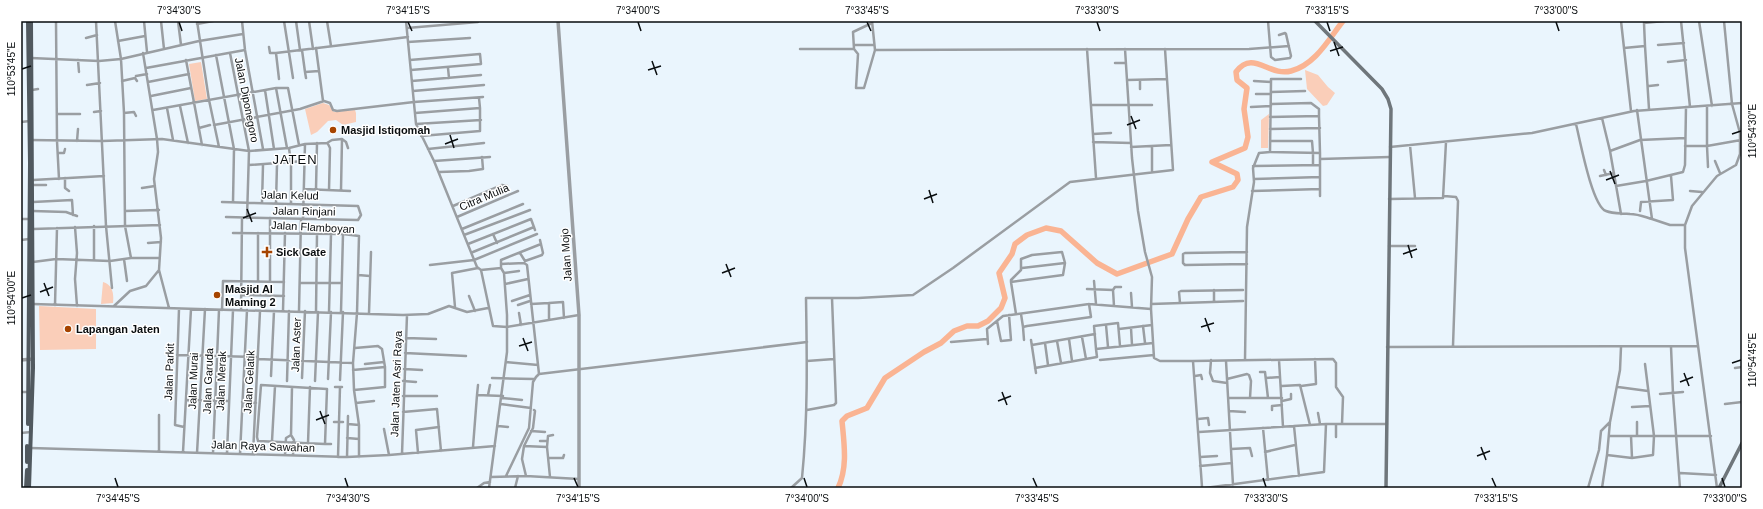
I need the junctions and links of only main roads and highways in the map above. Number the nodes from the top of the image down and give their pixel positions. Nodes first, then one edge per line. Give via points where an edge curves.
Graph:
1 (28, 21) edge
2 (31, 21) edge
3 (1315, 21) edge
4 (30, 58) junction
5 (27, 122) edge
6 (31, 140) junction
7 (31, 202) junction
8 (31, 229) junction
9 (31, 304) junction
10 (27, 359) edge
11 (25, 392) edge
12 (25, 433) edge
13 (1742, 443) edge
14 (29, 448) junction
15 (28, 488) edge
16 (1386, 488) edge
17 (1718, 488) edge

1 - 4 main road
2 - 4 main road
3 - 16 main road via 1373,79 1388,99 1391,112
4 - 5 main road
4 - 5 main road via 32,90
5 - 6 main road
6 - 7 main road
6 - 7 main road
7 - 8 main road
8 - 9 main road
8 - 9 main road
9 - 10 main road
10 - 11 main road
10 - 12 main road
11 - 12 main road
12 - 14 main road
13 - 17 main road
14 - 15 main road
14 - 15 main road via 24,480

